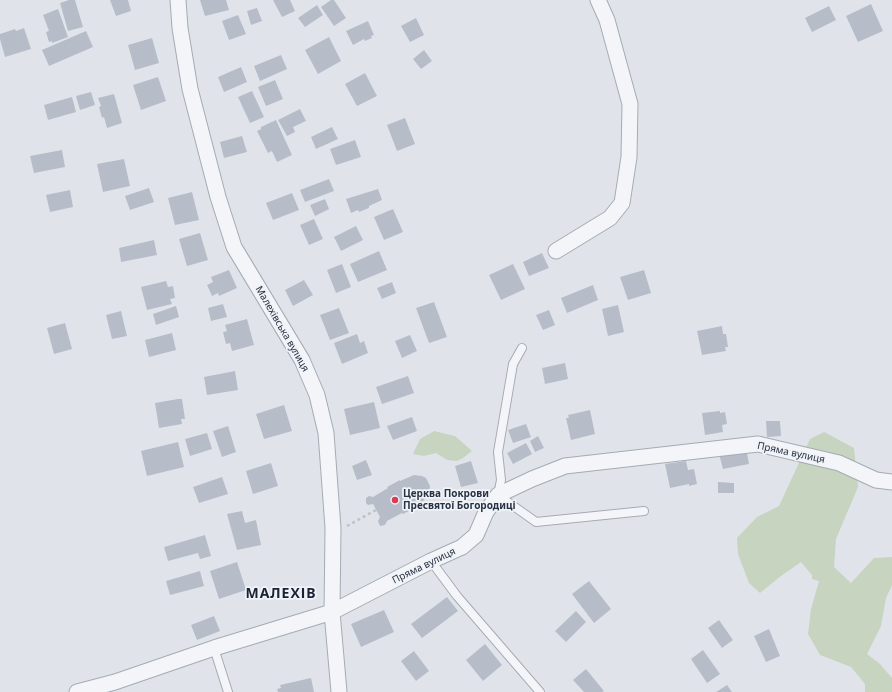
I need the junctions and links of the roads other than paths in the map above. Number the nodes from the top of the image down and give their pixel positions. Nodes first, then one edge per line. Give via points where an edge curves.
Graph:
1 (178, 0) edge
2 (598, 0) edge
3 (556, 251) dead end
4 (522, 348) dead end
5 (892, 482) edge
6 (498, 495) junction
7 (644, 511) dead end
8 (431, 561) junction
9 (332, 612) junction
10 (214, 648) junction
11 (77, 692) edge
12 (228, 692) edge
13 (339, 692) edge
14 (540, 692) edge

1 - 9 street, Малехівська вулиця via 190,89 234,247 302,360 317,396 326,433 334,528
2 - 3 street via 607,20 630,104 629,157 622,203 610,218
4 - 6 lane via 513,364 498,452 501,480
5 - 6 street, Пряма вулиця via 876,480 839,463 758,444 565,466
6 - 7 lane via 536,522
6 - 8 street, Пряма вулиця via 486,512 476,535 462,547
8 - 9 street, Пряма вулиця
8 - 14 lane via 457,596
9 - 10 street, Пряма вулиця
9 - 13 street, Малехівська вулиця
10 - 11 street, Пряма вулиця via 115,682
10 - 12 lane

